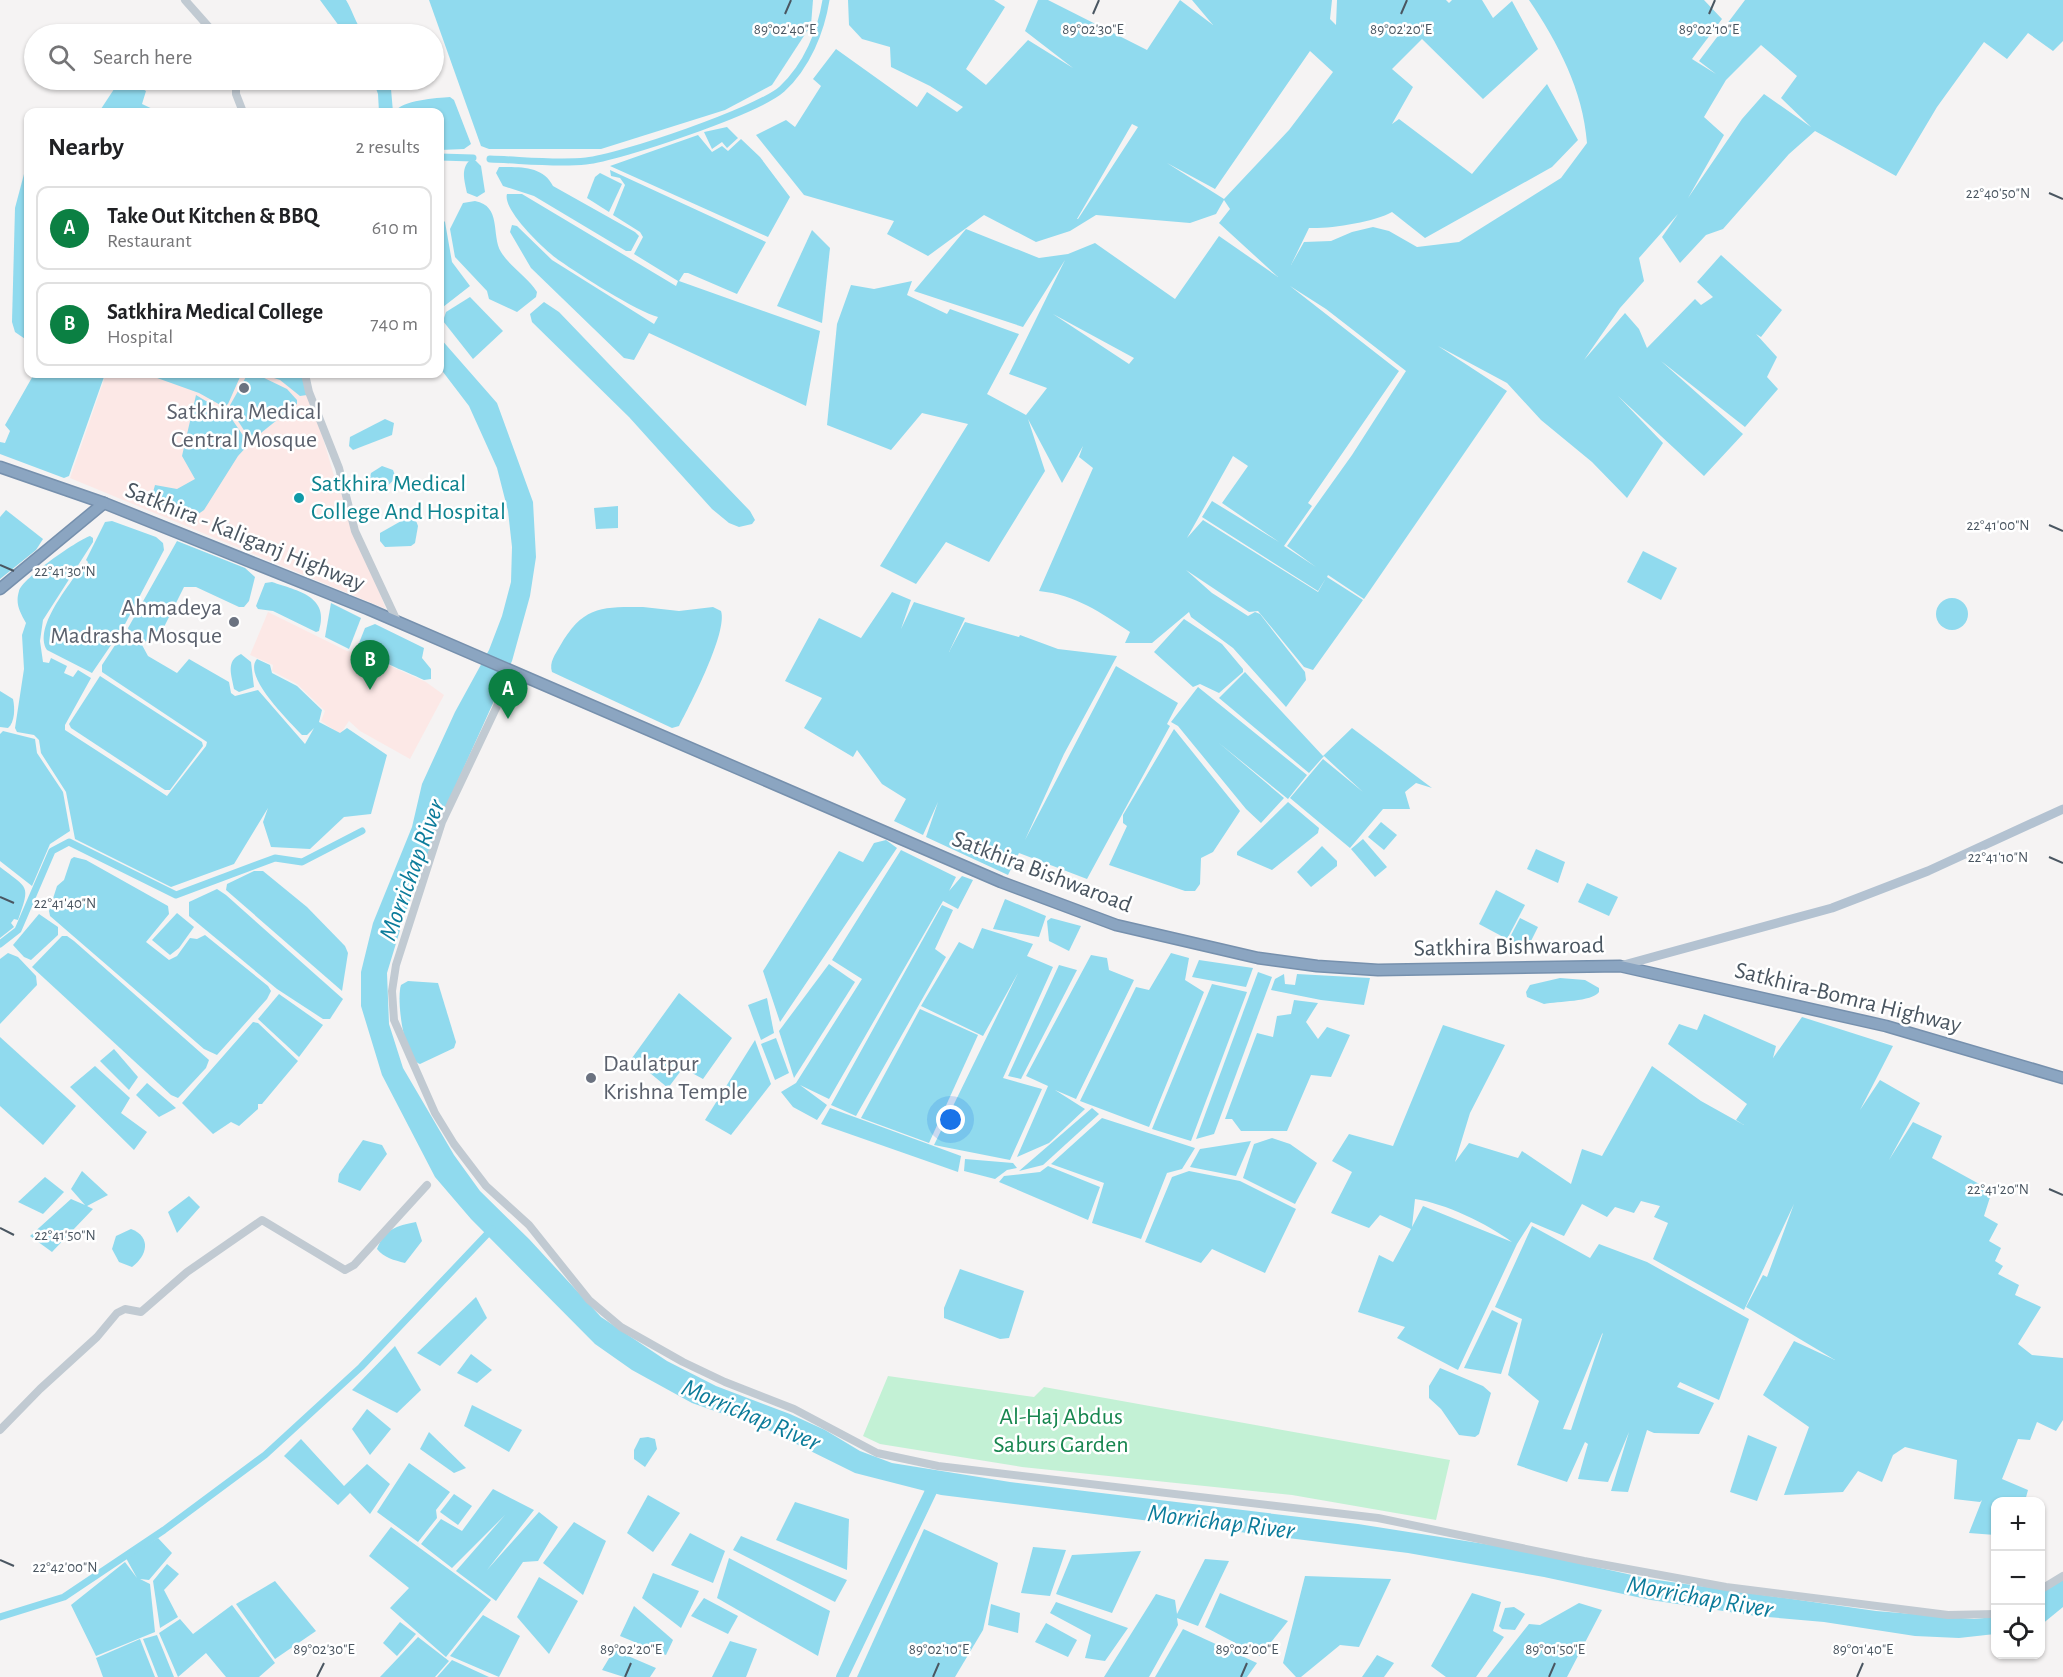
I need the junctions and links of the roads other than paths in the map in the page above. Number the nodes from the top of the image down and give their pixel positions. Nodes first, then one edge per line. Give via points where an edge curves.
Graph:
1 (185, 0) edge
2 (206, 24) edge
3 (237, 90) edge
4 (242, 108) edge
5 (306, 378) edge
6 (0, 467) edge
7 (104, 503) junction
8 (0, 589) edge
9 (397, 621) junction
10 (472, 654) joint
11 (520, 674) junction
12 (2063, 809) edge
13 (1620, 966) junction
14 (2063, 1077) edge
15 (427, 1185) dead end
16 (0, 1430) edge
17 (2063, 1576) edge
18 (2045, 1587) edge
19 (1991, 1614) edge

1 - 2 street
3 - 4 street
5 - 9 street via 339,468 356,531
6 - 7 highway, Satkhira - Kaliganj Highway
7 - 8 highway
7 - 9 highway, Satkhira - Kaliganj Highway
9 - 10 highway, Satkhira - Kaliganj Highway
10 - 11 highway, Satkhira Bishwaroad
11 - 13 highway, Satkhira Bishwaroad via 1001,882 1116,925 1258,958 1317,966 1378,970
11 - 19 street via 508,683 442,822 396,965 392,991 394,1020 435,1113 454,1144 486,1186 529,1225 589,1300 621,1327 683,1362 794,1409 877,1453 938,1466 1377,1518 1726,1587 1948,1615
12 - 13 main road via 1928,872 1832,908
13 - 14 highway, Satkhira-Bomra Highway via 1886,1026
15 - 16 street via 354,1265 345,1270 262,1220 187,1272 141,1312 117,1312 97,1337
17 - 18 street

